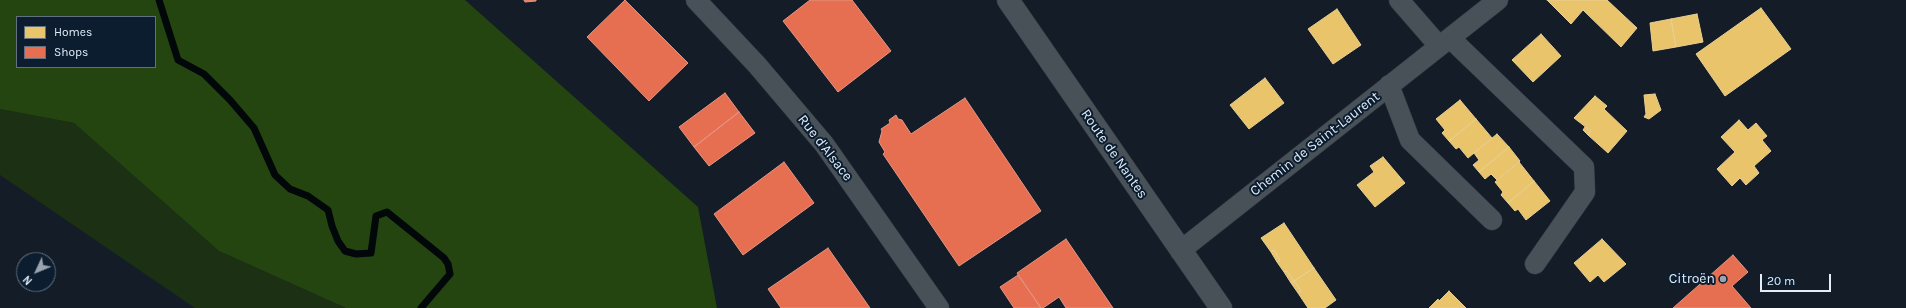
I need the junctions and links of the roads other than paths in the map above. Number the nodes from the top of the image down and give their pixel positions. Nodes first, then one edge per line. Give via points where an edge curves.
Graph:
1 (696, 0) edge
2 (1008, 0) edge
3 (1399, 0) edge
4 (1498, 0) edge
5 (1445, 42) junction
6 (1389, 85) junction
7 (1492, 220) dead end
8 (1180, 250) junction
9 (1535, 264) dead end
10 (939, 308) edge
11 (1221, 308) edge

1 - 10 street, Rue d'Alsace via 757,65 824,144
2 - 8 main road, Route de Nantes
3 - 5 street
4 - 5 street, Chemin de Saint-Laurent
5 - 6 street, Chemin de Saint-Laurent
5 - 9 street via 1584,167 1585,192
6 - 7 street via 1410,140
6 - 8 street, Chemin de Saint-Laurent
8 - 11 main road, Route de Nantes

